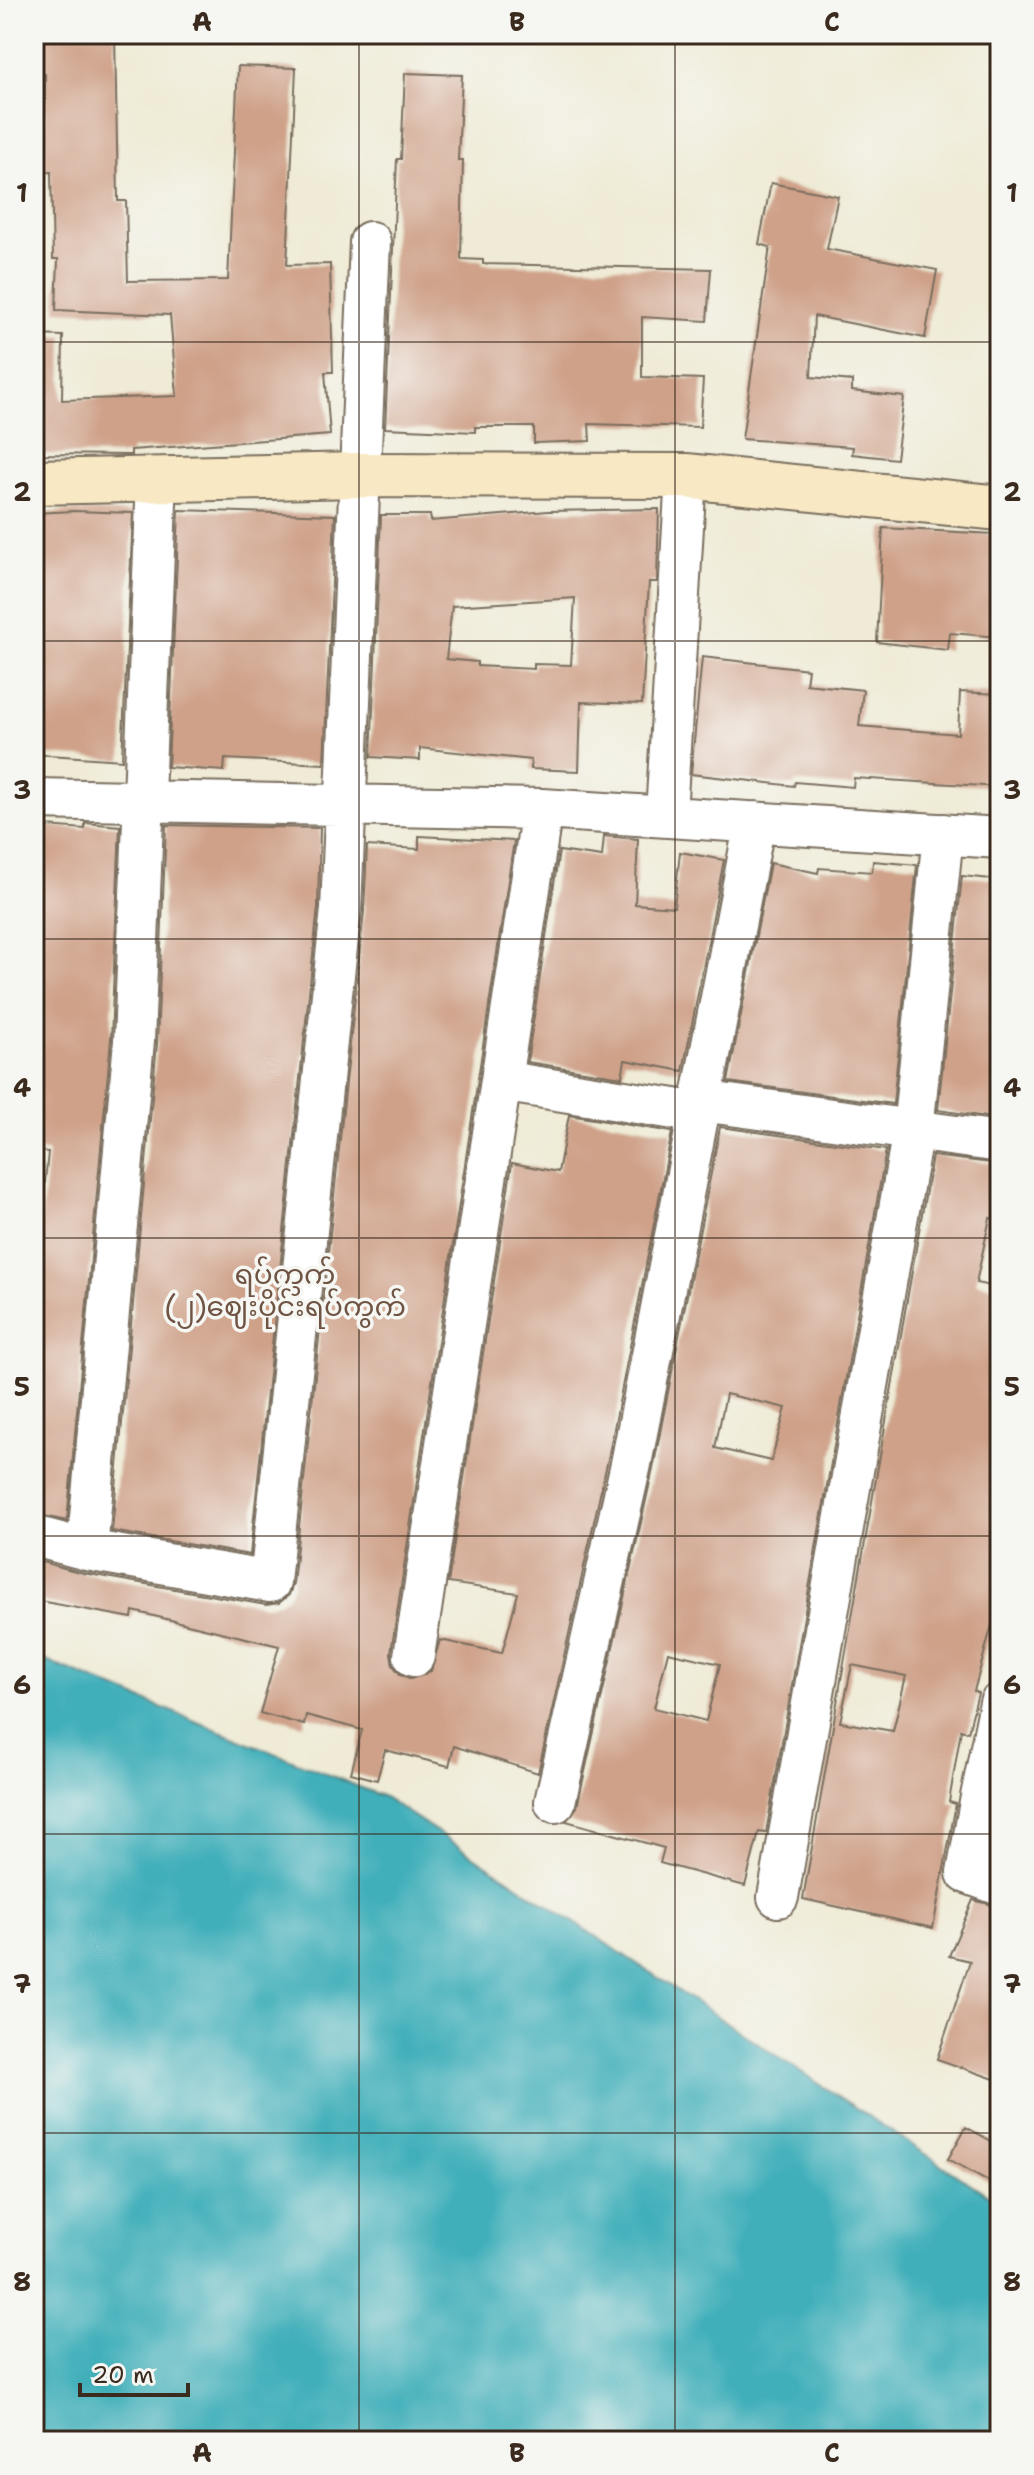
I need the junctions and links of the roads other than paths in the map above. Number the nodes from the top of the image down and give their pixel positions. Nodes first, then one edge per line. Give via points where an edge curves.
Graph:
1 (370, 242) dead end
2 (358, 475) junction
3 (686, 476) junction
4 (157, 478) junction
5 (34, 482) edge
6 (1000, 508) edge
7 (34, 799) edge
8 (146, 800) junction
9 (346, 803) junction
10 (542, 809) junction
11 (666, 815) junction
12 (755, 822) junction
13 (943, 834) junction
14 (1000, 838) edge
15 (501, 1081) junction
16 (700, 1107) junction
17 (913, 1130) junction
18 (1000, 1142) edge
19 (34, 1536) edge
20 (87, 1550) junction
21 (414, 1656) dead end
22 (1000, 1703) edge
23 (991, 1799) edge
24 (555, 1802) dead end
25 (1000, 1885) edge
26 (778, 1897) dead end

1 - 2 street
2 - 3 main road
2 - 4 main road
2 - 9 street
3 - 6 main road
3 - 11 street
4 - 5 main road
4 - 8 street
7 - 8 street
8 - 9 street
8 - 20 street via 134,1041
9 - 10 street
9 - 20 street via 341,909 270,1582
10 - 11 street
10 - 15 street
11 - 12 street
12 - 13 street
12 - 16 street
13 - 14 street
13 - 17 street
15 - 16 street
15 - 21 street
16 - 17 street
16 - 24 street via 631,1464
17 - 18 street
17 - 26 street
19 - 20 street
22 - 23 street
23 - 25 street via 967,1873

